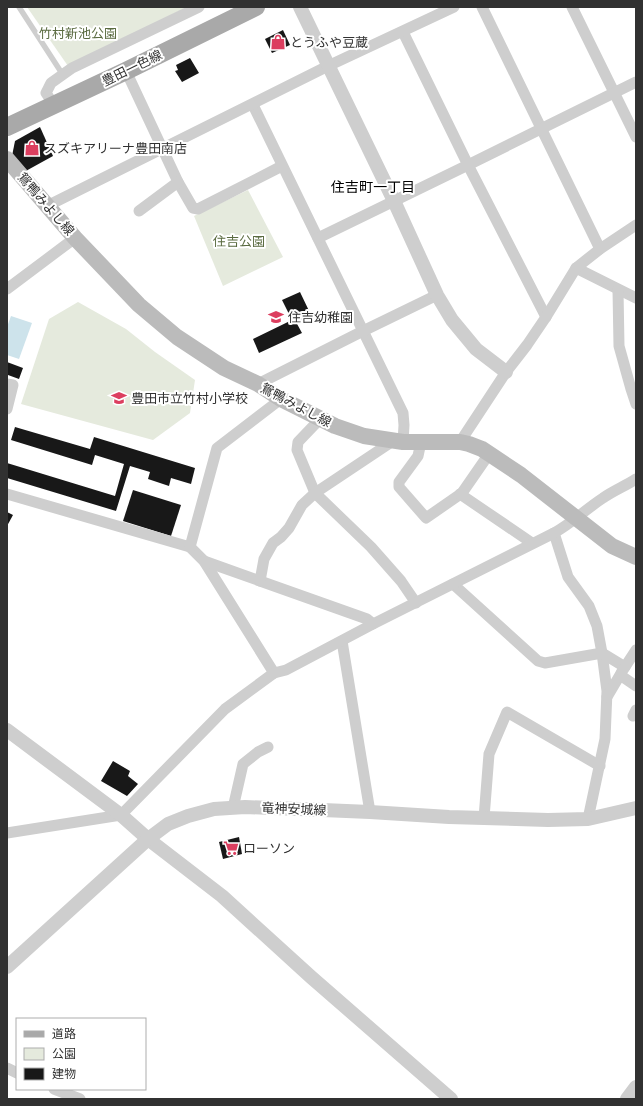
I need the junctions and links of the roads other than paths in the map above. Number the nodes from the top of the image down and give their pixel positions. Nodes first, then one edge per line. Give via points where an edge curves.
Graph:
1 (19, 7) edge
2 (199, 7) edge
3 (256, 7) edge
4 (300, 7) edge
5 (454, 7) edge
6 (482, 7) edge
7 (572, 7) edge
8 (403, 32) junction
9 (328, 66) junction
10 (126, 71) junction
11 (63, 75) junction
12 (636, 82) edge
13 (614, 93) junction
14 (253, 104) junction
15 (54, 106) junction
16 (7, 127) edge
17 (542, 128) junction
18 (636, 137) edge
19 (163, 149) junction
20 (7, 159) edge
21 (468, 165) junction
22 (282, 166) junction
23 (178, 182) junction
24 (394, 201) junction
25 (47, 206) junction
26 (139, 211) dead end
27 (636, 225) edge
28 (75, 238) junction
29 (318, 238) junction
30 (600, 248) junction
31 (576, 268) junction
32 (7, 289) edge
33 (618, 290) junction
34 (438, 295) junction
35 (636, 298) edge
36 (546, 317) junction
37 (363, 331) junction
38 (506, 372) junction
39 (7, 384) edge
40 (258, 384) junction
41 (280, 399) junction
42 (636, 404) edge
43 (7, 408) edge
44 (320, 419) junction
45 (398, 441) junction
46 (421, 442) junction
47 (460, 442) junction
48 (489, 454) junction
49 (636, 479) edge
50 (315, 493) junction
51 (7, 494) edge
52 (460, 494) junction
53 (576, 517) junction
54 (554, 533) junction
55 (532, 543) junction
56 (190, 547) junction
57 (636, 557) edge
58 (204, 561) junction
59 (260, 581) junction
60 (452, 584) junction
61 (416, 603) junction
62 (373, 624) junction
63 (342, 641) junction
64 (636, 650) edge
65 (602, 653) junction
66 (623, 671) junction
67 (274, 673) junction
68 (636, 686) edge
69 (607, 697) junction
70 (7, 730) edge
71 (268, 747) dead end
72 (600, 766) junction
73 (233, 808) junction
74 (636, 808) edge
75 (370, 812) junction
76 (121, 815) junction
77 (484, 818) junction
78 (588, 819) junction
79 (7, 833) edge
80 (148, 839) junction
81 (7, 967) edge
82 (7, 1068) edge
83 (16, 1072) edge
84 (636, 1087) edge
85 (57, 1090) edge
86 (80, 1099) edge
87 (451, 1099) edge
88 (627, 1099) edge

1 - 11 lane
2 - 11 street via 72,68
3 - 10 main road, 豊田一色線
4 - 9 street
5 - 8 street
6 - 17 street
7 - 13 street
8 - 9 street
8 - 21 street
9 - 14 street
9 - 24 street
10 - 15 main road, 豊田一色線
10 - 19 street
11 - 15 street via 51,82 46,93
12 - 13 street
13 - 17 street
13 - 18 street
14 - 19 street
14 - 22 street
15 - 16 main road, 豊田一色線
17 - 21 street
17 - 30 street
19 - 23 street
19 - 25 street
20 - 25 main road, 鴛鴨みよし線
21 - 24 street
21 - 36 street
22 - 23 street via 198,209 193,208
22 - 29 street
23 - 26 street
24 - 29 street
24 - 34 street
25 - 28 main road, 鴛鴨みよし線
27 - 30 street
28 - 32 street
28 - 40 main road, 鴛鴨みよし線 via 139,305 177,337 224,368
29 - 37 street
30 - 31 street
31 - 33 street
31 - 36 street
33 - 35 street
33 - 42 street via 619,346
34 - 37 street
34 - 38 street via 452,320 476,349
36 - 38 street
37 - 40 street
37 - 45 street via 403,413 404,425
38 - 47 street
39 - 43 street via 13,385
40 - 41 main road, 鴛鴨みよし線
41 - 44 main road, 鴛鴨みよし線
41 - 56 street via 217,448
44 - 45 main road, 鴛鴨みよし線 via 364,436
44 - 50 street via 298,442 297,450
45 - 46 main road, 鴛鴨みよし線
45 - 50 street
46 - 47 main road, 鴛鴨みよし線
46 - 52 street via 418,456 399,482 399,487 426,518
47 - 48 main road, 鴛鴨みよし線
48 - 52 street
48 - 53 main road, 鴛鴨みよし線
49 - 53 street
50 - 59 street via 302,505 289,528 273,543 264,559
50 - 61 street via 371,547 401,581
51 - 56 street
52 - 55 street
53 - 54 street
53 - 57 main road, 鴛鴨みよし線 via 612,546
54 - 55 street
54 - 65 street via 568,577 589,606
55 - 60 street
56 - 58 street
58 - 59 street
58 - 67 street
59 - 62 street via 367,619
60 - 61 street
60 - 65 street via 538,661 545,663
61 - 62 street
62 - 63 street
63 - 67 street via 286,670
63 - 75 street
64 - 66 street
65 - 66 street
65 - 69 street
66 - 68 street
66 - 69 street
67 - 76 street via 225,709
69 - 72 street via 605,739
70 - 76 street
71 - 73 street via 242,764
72 - 77 street via 507,712 489,754
72 - 78 street
73 - 75 street, 竜神安城線
73 - 80 street, 竜神安城線 via 214,808 188,816 168,824
74 - 78 street, 竜神安城線
75 - 77 street, 竜神安城線
76 - 79 street
76 - 80 street
77 - 78 street, 竜神安城線
80 - 81 street, 竜神安城線
80 - 87 street via 222,896
82 - 83 street
84 - 88 street
85 - 86 street

